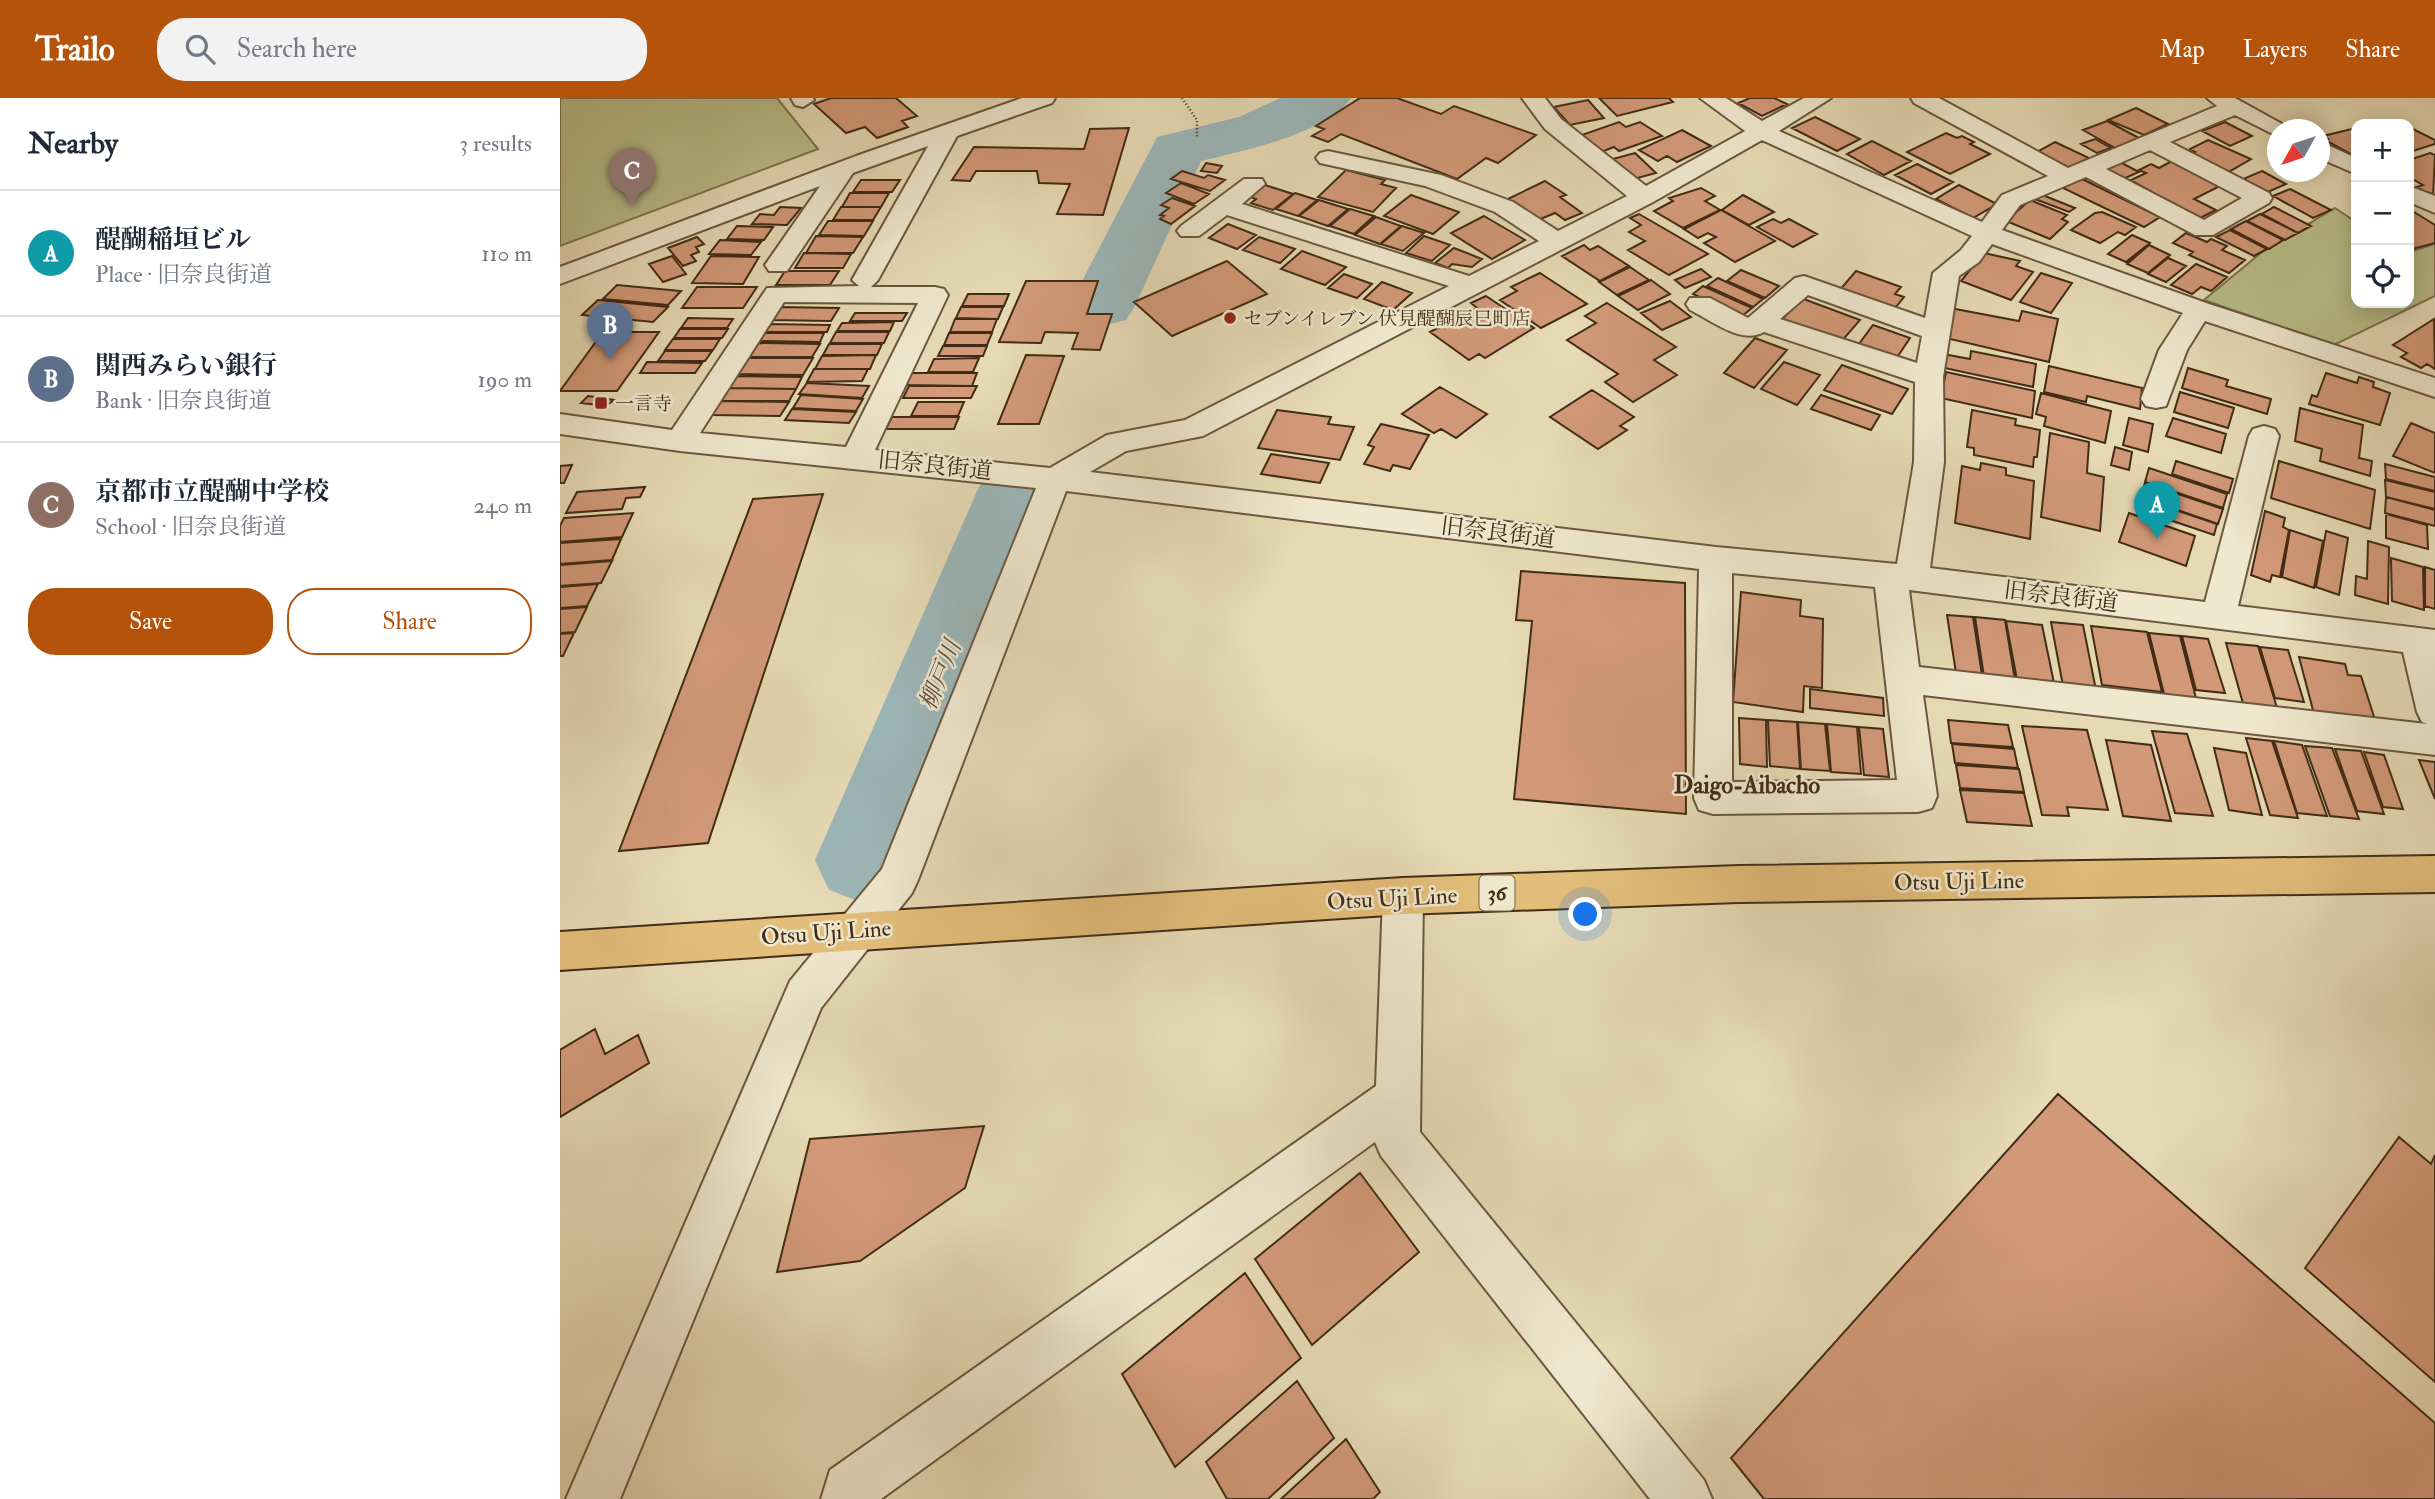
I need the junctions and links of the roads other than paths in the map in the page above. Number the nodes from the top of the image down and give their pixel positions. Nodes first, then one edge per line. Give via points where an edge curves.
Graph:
1 (1044, 98) edge
2 (1533, 98) edge
3 (1710, 98) edge
4 (1922, 98) edge
5 (1815, 99) edge
6 (2227, 102) edge
7 (2267, 122) edge
8 (949, 130) junction
9 (1763, 132) junction
10 (2150, 141) junction
11 (2330, 153) edge
12 (1328, 158) dead end
13 (2351, 164) edge
14 (844, 169) junction
15 (2078, 173) junction
16 (1253, 184) dead end
17 (2414, 195) edge
18 (1644, 197) junction
19 (1223, 206) junction
20 (2435, 206) edge
21 (1191, 230) dead end
22 (1987, 233) junction
23 (1558, 241) junction
24 (778, 265) dead end
25 (560, 276) edge
26 (865, 280) dead end
27 (1471, 285) junction
28 (1700, 304) dead end
29 (2199, 310) junction
30 (1761, 322) junction
31 (1936, 332) junction
32 (1929, 377) junction
33 (2435, 388) edge
34 (2156, 399) dead end
35 (560, 424) edge
36 (2264, 436) dead end
37 (680, 441) junction
38 (857, 456) junction
39 (1055, 479) junction
40 (1716, 559) junction
41 (1901, 577) junction
42 (2219, 614) junction
43 (2426, 642) edge
44 (1903, 679) junction
45 (2435, 712) edge
46 (2435, 740) edge
47 (2435, 874) edge
48 (1403, 897) junction
49 (860, 929) junction
50 (560, 951) edge
51 (1398, 1098) junction
52 (593, 1499) edge
53 (848, 1499) edge
54 (1685, 1499) edge

1 - 8 street
2 - 18 street via 1553,124
3 - 9 street
4 - 15 street
5 - 9 street
6 - 7 street
6 - 10 street
8 - 14 street
8 - 26 street
9 - 18 street
9 - 22 street
10 - 15 street
10 - 15 street via 2260,198 2204,230
11 - 13 street
12 - 23 street via 1432,180 1504,207
14 - 24 street
14 - 25 street
15 - 22 street via 2011,200
16 - 19 street
17 - 20 street
18 - 23 street
19 - 21 street
19 - 27 street
22 - 29 street
22 - 31 street via 1970,256 1946,273
23 - 27 street
27 - 39 street via 1192,429 1118,442
28 - 30 street via 1749,330
29 - 33 street
29 - 34 street via 2173,350
30 - 31 street via 1804,284
30 - 32 street
31 - 32 street
32 - 41 street via 1929,461
35 - 37 street, 旧奈良街道
36 - 42 street
37 - 38 street, 旧奈良街道
37 - 38 street via 776,294 935,295
38 - 39 street, 旧奈良街道
39 - 40 street, 旧奈良街道
39 - 49 street via 898,880
40 - 41 street, 旧奈良街道
40 - 44 street via 1713,798 1918,796
41 - 42 street, 旧奈良街道
41 - 44 street
42 - 43 street, 旧奈良街道
43 - 45 street
44 - 46 street
47 - 48 main road, Otsu Uji Line / 36 via 1739,884
48 - 49 main road, Otsu Uji Line / 36
48 - 51 street
49 - 50 main road, Otsu Uji Line / 36
49 - 52 street via 805,995
51 - 53 street via 849,1489
51 - 54 street via 1396,1140

